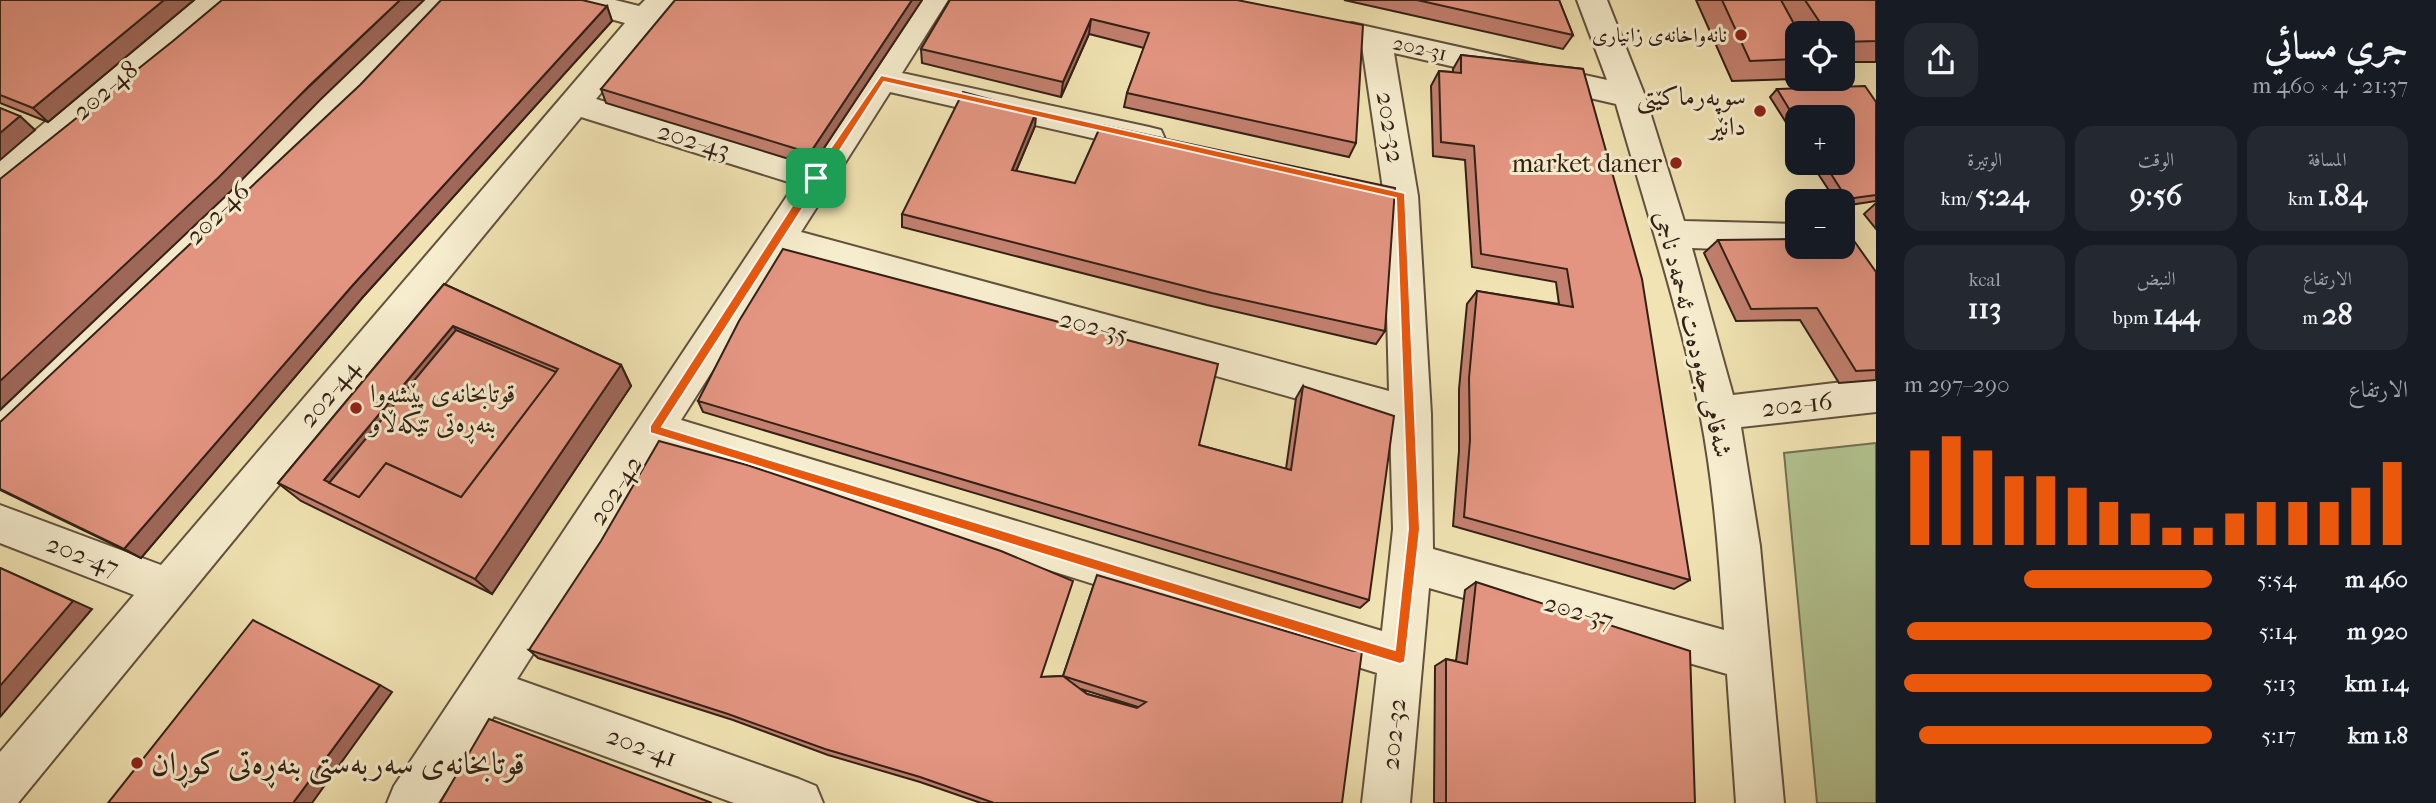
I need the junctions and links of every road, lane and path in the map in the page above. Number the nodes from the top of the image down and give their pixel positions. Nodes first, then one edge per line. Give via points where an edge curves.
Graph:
1 (210, 0) edge
2 (434, 0) edge
3 (578, 0) edge
4 (933, 0) edge
5 (1592, 0) edge
6 (653, 9) edge
7 (1325, 26) edge
8 (1376, 38) junction
9 (881, 79) junction
10 (1629, 96) junction
11 (572, 103) junction
12 (1175, 145) edge
13 (816, 178) junction
14 (0, 179) edge
15 (1671, 234) junction
16 (1785, 238) edge
17 (777, 239) junction
18 (1876, 395) edge
19 (1719, 413) junction
20 (1412, 414) junction
21 (0, 426) edge
22 (654, 429) junction
23 (0, 524) edge
24 (1410, 563) junction
25 (166, 587) junction
26 (1400, 658) junction
27 (1748, 659) junction
28 (485, 690) junction
29 (0, 788) edge
30 (411, 803) edge
31 (799, 803) edge
32 (1386, 803) edge
33 (1760, 803) edge

1 - 14 street, 202-48
2 - 21 street, 202-46
3 - 6 street
4 - 9 street, 202-42
5 - 10 street, شەقامی جەودەت ئەحمەد ناجی
6 - 11 street, 202-44
7 - 8 street, 202-31
8 - 10 street, 202-31
8 - 20 street, 202-32
9 - 12 street
9 - 13 street, 202-42
10 - 15 street, شەقامی جەودەت ئەحمەد ناجی
11 - 13 street, 202-43
11 - 25 street, 202-44
13 - 17 street, 202-42
15 - 16 street
15 - 19 street, شەقامی جەودەت ئەحمەد ناجی
17 - 20 street, 202-35
17 - 22 street, 202-42
18 - 19 street, 202-16
19 - 27 street, شەقامی جەودەت ئەحمەد ناجی via 1739,546
20 - 24 street, 202-32 via 1414,529
22 - 26 street
22 - 28 street, 202-42
23 - 25 street, 202-47
24 - 26 street, 202-32
24 - 27 street, 202-37
25 - 29 street, 202-44
26 - 32 street, 202-32
27 - 33 street, شەقامی جەودەت ئەحمەد ناجی
28 - 30 street, 202-42
28 - 31 street, 202-41

